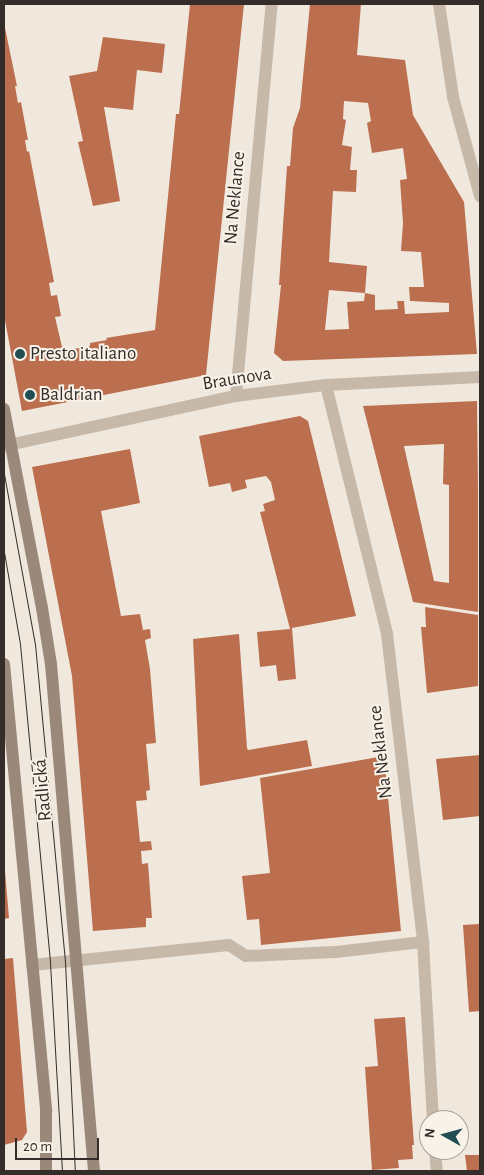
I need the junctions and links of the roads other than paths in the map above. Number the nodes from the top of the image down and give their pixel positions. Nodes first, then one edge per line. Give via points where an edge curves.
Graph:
1 (272, 4) edge
2 (439, 4) edge
3 (480, 196) edge
4 (480, 377) edge
5 (326, 385) junction
6 (236, 396) junction
7 (4, 409) edge
8 (8, 445) edge
9 (4, 664) edge
10 (422, 942) junction
11 (76, 960) junction
12 (32, 965) junction
13 (432, 1110) edge
14 (46, 1171) edge
15 (94, 1171) edge

1 - 6 street, Na Neklance
2 - 3 street via 453,97
4 - 5 street, Braunova
5 - 6 street, Braunova
5 - 10 street, Na Neklance via 387,634
6 - 8 street, Braunova
7 - 8 main road, Radlická
8 - 11 main road, Radlická via 51,664
9 - 12 main road, Radlická
10 - 11 street via 336,952 246,956 229,945
10 - 13 street, Na Neklance
11 - 12 street
11 - 15 main road, Radlická
12 - 14 main road, Radlická via 46,1112

